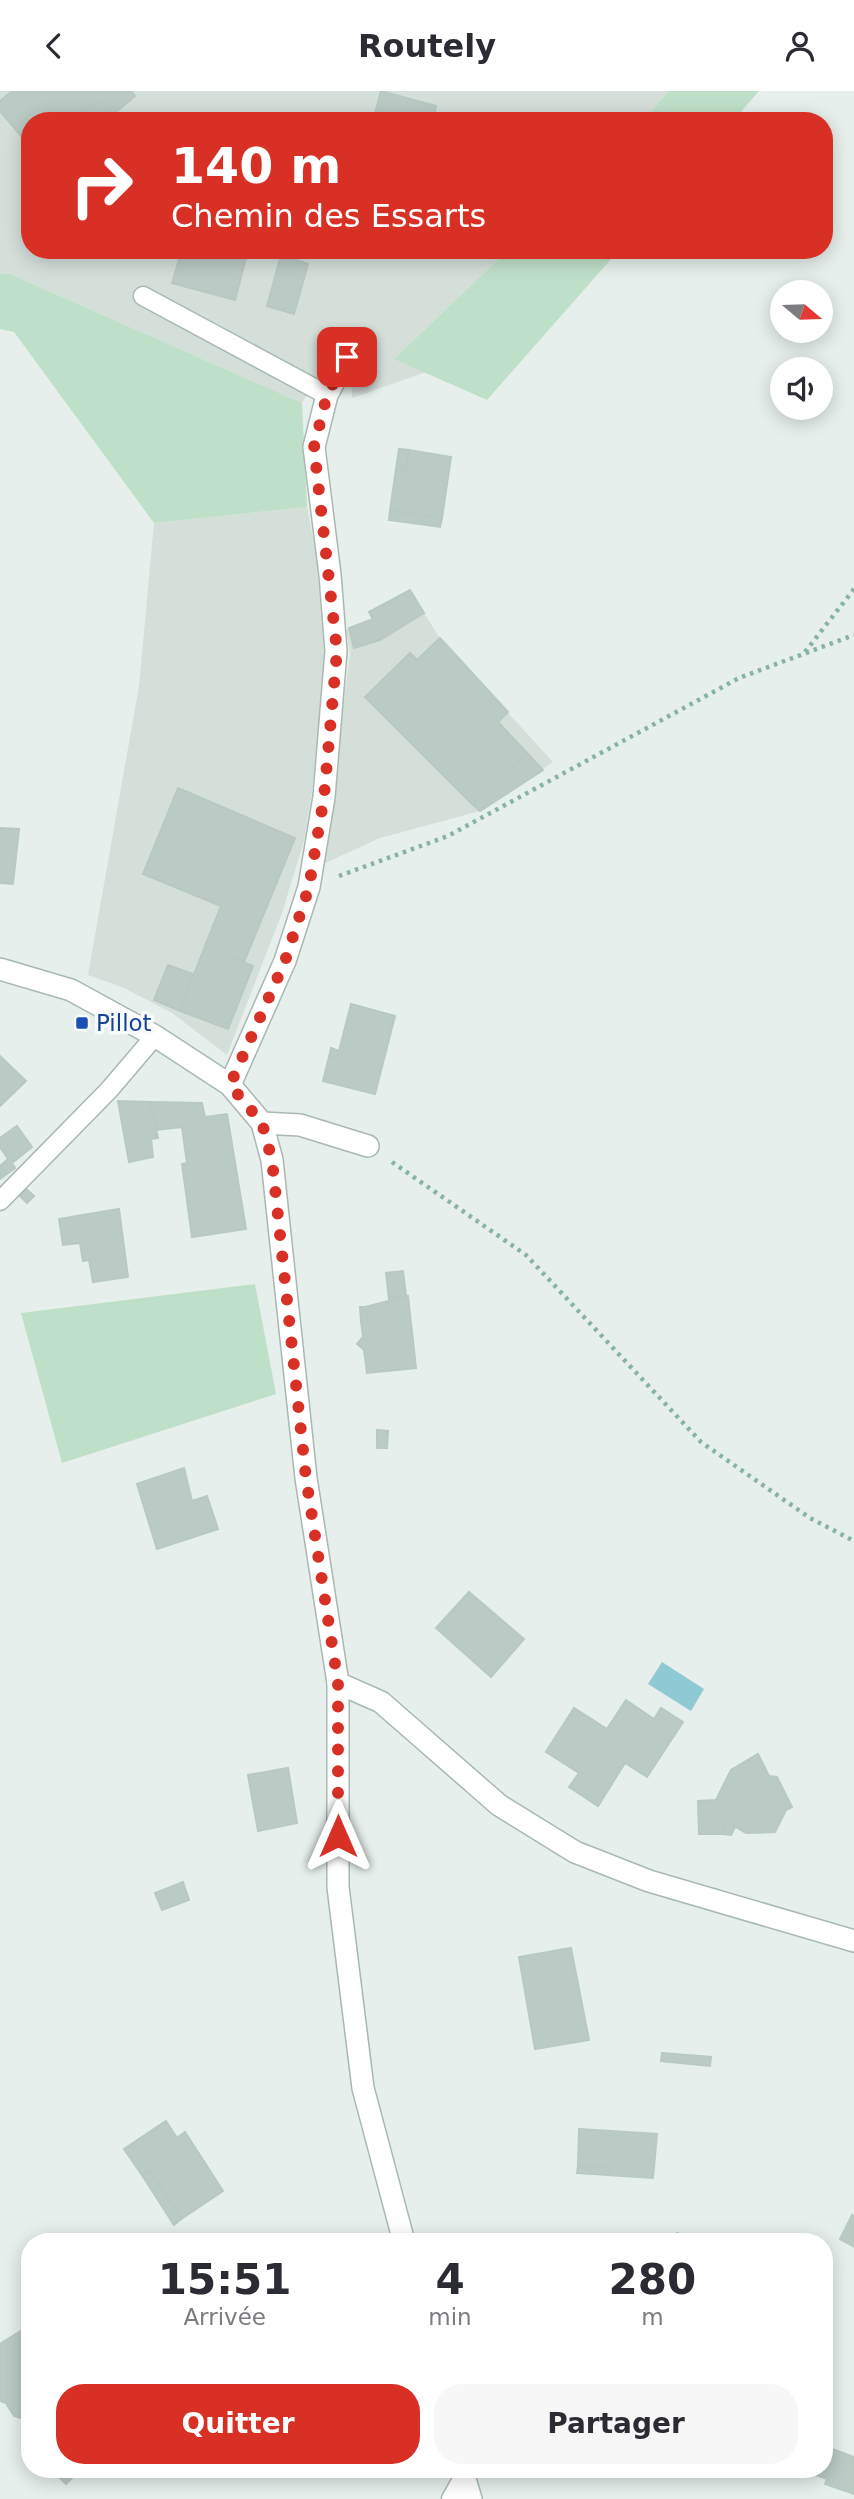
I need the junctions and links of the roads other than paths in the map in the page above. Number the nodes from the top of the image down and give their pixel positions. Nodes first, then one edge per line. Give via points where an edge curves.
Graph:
1 (143, 296) dead end
2 (347, 357) dead end
3 (327, 395) junction
4 (0, 969) edge
5 (155, 1036) junction
6 (230, 1085) junction
7 (262, 1123) junction
8 (368, 1146) road end
9 (0, 1201) edge
10 (338, 1683) junction
11 (854, 1941) edge
12 (402, 2233) edge
13 (461, 2478) edge
14 (465, 2478) edge
15 (451, 2499) edge
16 (471, 2499) edge

1 - 3 lane
2 - 3 street
3 - 6 street via 314,447 337,651 324,797 309,887 285,961
4 - 5 street via 71,990
5 - 6 street
5 - 9 lane
6 - 7 street
7 - 8 street via 300,1125
7 - 10 street via 272,1160 306,1478
10 - 11 street via 382,1702 499,1805 575,1852 649,1881
10 - 12 street via 338,1887 363,2088
13 - 15 lane
14 - 16 street

